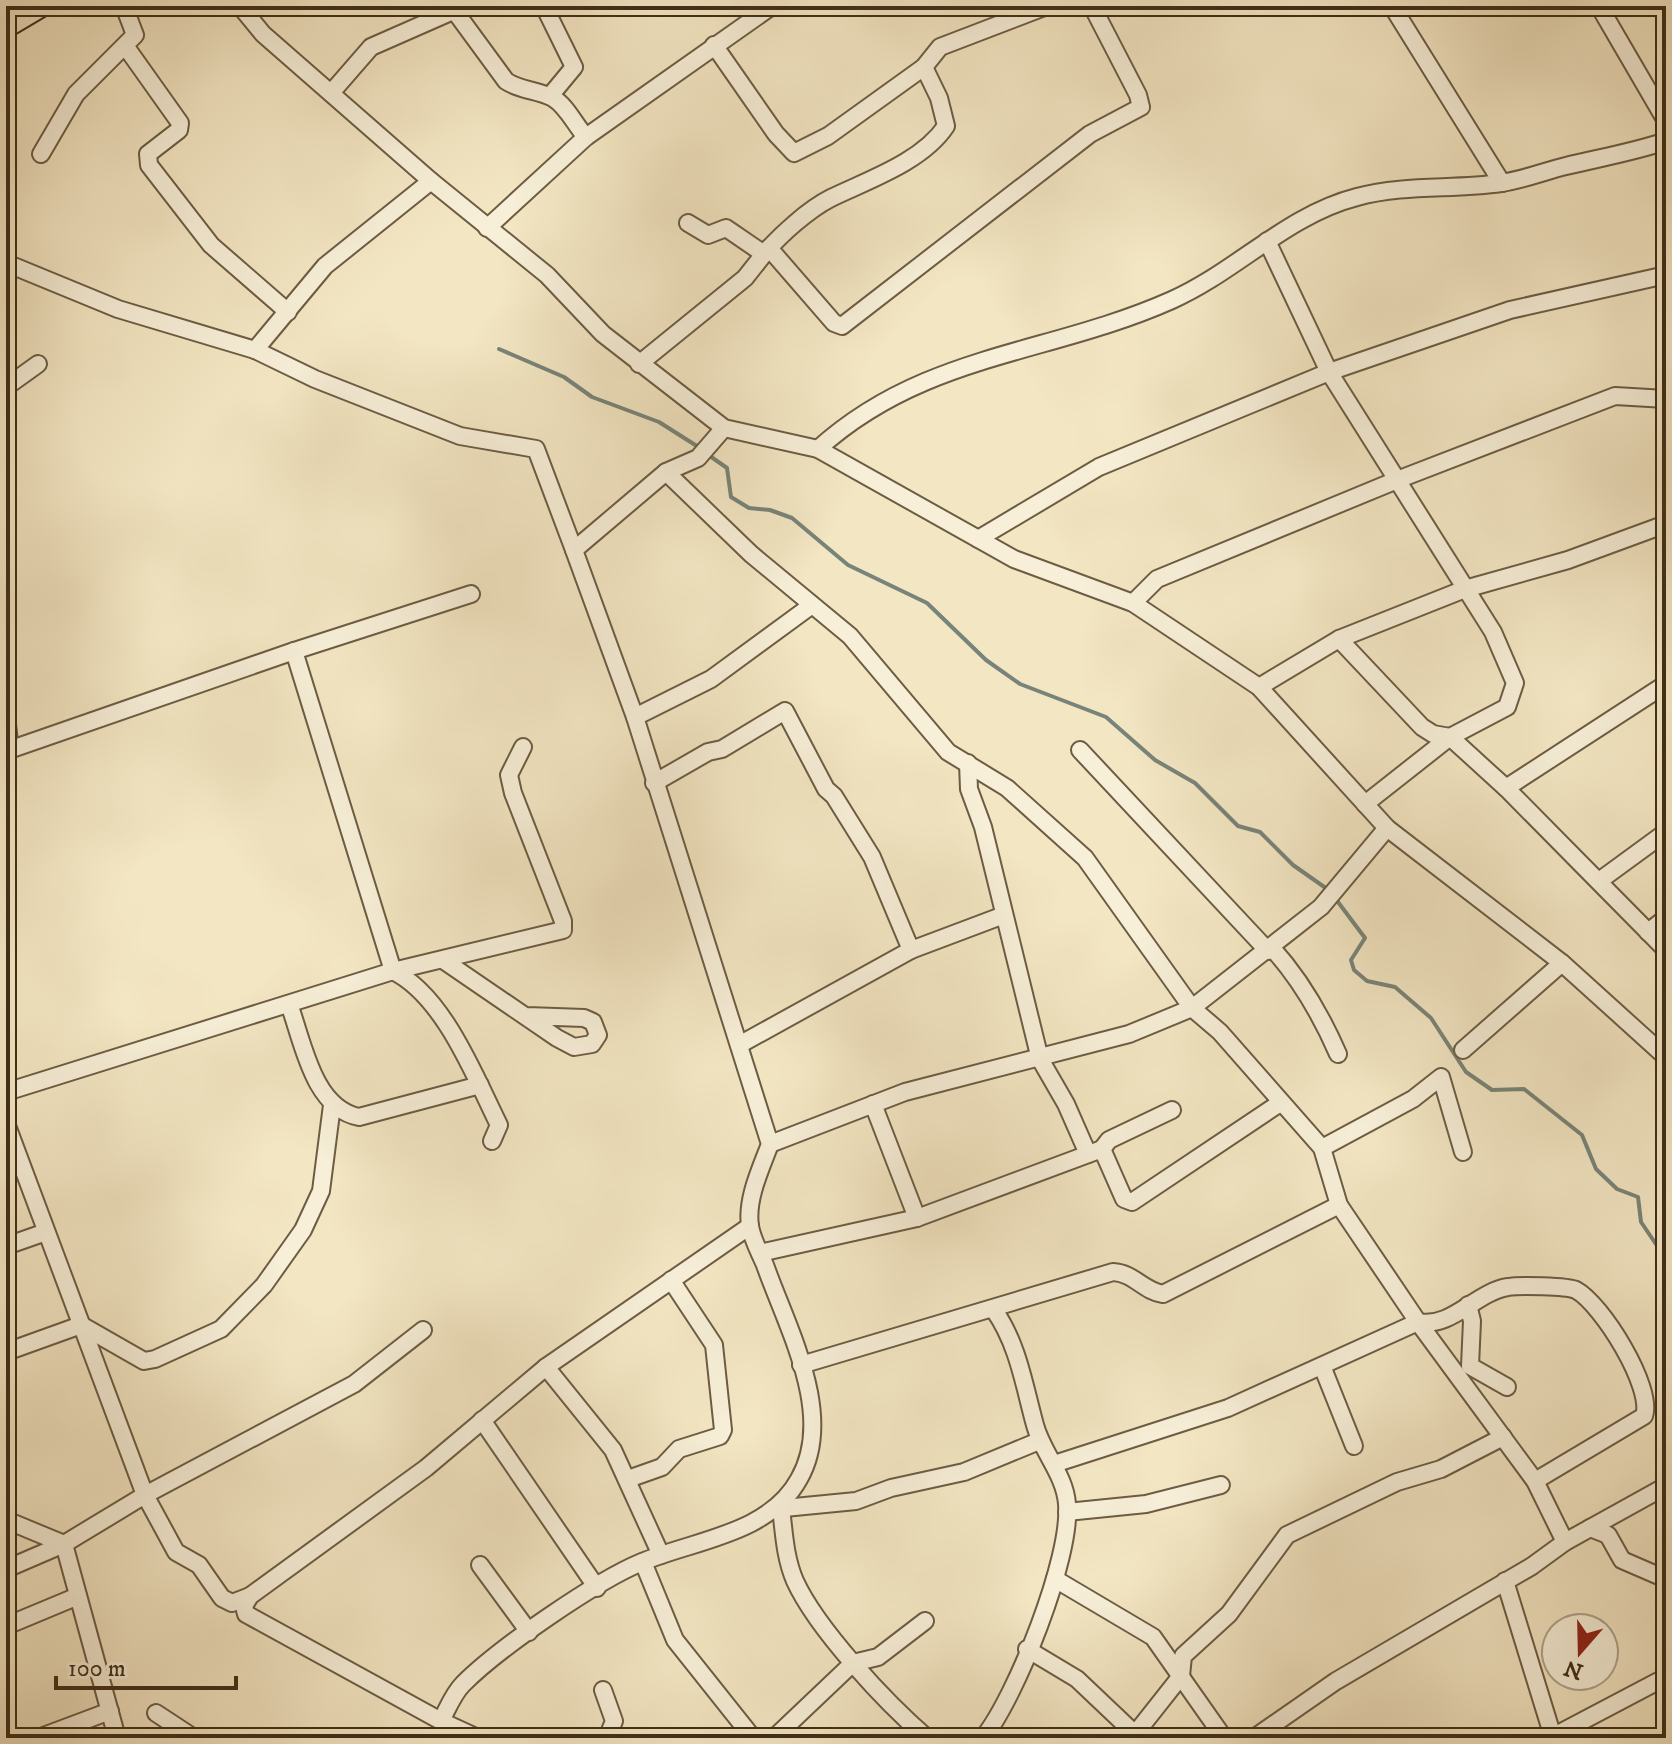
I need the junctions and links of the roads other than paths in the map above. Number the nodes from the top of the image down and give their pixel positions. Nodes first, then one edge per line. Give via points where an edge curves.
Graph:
1 (38, 6) edge
2 (124, 6) edge
3 (240, 6) edge
4 (544, 6) edge
5 (772, 6) edge
6 (1047, 6) edge
7 (1092, 6) edge
8 (1392, 6) edge
9 (1599, 6) edge
10 (456, 8) edge
11 (6, 25) edge
12 (714, 45) junction
13 (126, 47) junction
14 (924, 67) junction
15 (331, 93) junction
16 (550, 96) junction
17 (1666, 121) edge
18 (586, 137) junction
19 (1666, 141) edge
20 (41, 154) dead end
21 (431, 181) junction
22 (1502, 183) junction
23 (688, 223) dead end
24 (487, 228) junction
25 (1267, 241) junction
26 (766, 251) junction
27 (6, 263) edge
28 (1666, 275) edge
29 (288, 312) junction
30 (255, 350) junction
31 (38, 364) dead end
32 (639, 364) junction
33 (1329, 372) junction
34 (6, 387) edge
35 (1666, 399) edge
36 (724, 428) junction
37 (818, 449) junction
38 (666, 472) junction
39 (1397, 480) junction
40 (1666, 524) edge
41 (978, 539) junction
42 (574, 550) junction
43 (1465, 589) junction
44 (471, 594) dead end
45 (1133, 603) junction
46 (812, 605) junction
47 (1339, 639) junction
48 (294, 651) junction
49 (1666, 684) edge
50 (1259, 687) junction
51 (6, 716) edge
52 (635, 717) junction
53 (1450, 737) junction
54 (523, 747) dead end
55 (1080, 750) dead end
56 (8, 751) edge
57 (968, 763) junction
58 (654, 783) junction
59 (1506, 788) junction
60 (1365, 804) junction
61 (1387, 828) junction
62 (1666, 832) edge
63 (1599, 881) junction
64 (1004, 915) junction
65 (1666, 918) edge
66 (1648, 932) junction
67 (911, 950) junction
68 (1270, 950) junction
69 (1666, 950) edge
70 (443, 960) junction
71 (1562, 963) junction
72 (393, 971) junction
73 (289, 1004) junction
74 (1192, 1008) junction
75 (527, 1016) dead end
76 (739, 1045) junction
77 (1463, 1050) dead end
78 (1338, 1054) dead end
79 (1666, 1057) edge
80 (1040, 1059) junction
81 (480, 1085) junction
82 (6, 1092) edge
83 (1280, 1103) junction
84 (873, 1104) junction
85 (332, 1105) junction
86 (1172, 1110) dead end
87 (6, 1123) edge
88 (492, 1141) dead end
89 (770, 1144) junction
90 (1322, 1148) junction
91 (1095, 1151) junction
92 (1463, 1152) dead end
93 (1339, 1205) junction
94 (917, 1218) junction
95 (750, 1226) junction
96 (46, 1232) junction
97 (6, 1246) edge
98 (760, 1253) junction
99 (671, 1280) junction
100 (1468, 1305) junction
101 (994, 1310) junction
102 (1418, 1322) junction
103 (81, 1325) junction
104 (423, 1330) dead end
105 (6, 1352) edge
106 (801, 1365) junction
107 (1322, 1366) junction
108 (546, 1367) junction
109 (1507, 1387) dead end
110 (482, 1420) junction
111 (1503, 1437) junction
112 (1039, 1441) junction
113 (1354, 1446) dead end
114 (1054, 1464) junction
115 (628, 1479) junction
116 (1535, 1481) junction
117 (1221, 1485) dead end
118 (1666, 1486) edge
119 (145, 1495) junction
120 (778, 1508) junction
121 (1067, 1512) junction
122 (6, 1520) edge
123 (1590, 1528) junction
124 (1565, 1542) junction
125 (64, 1544) junction
126 (661, 1555) junction
127 (643, 1562) junction
128 (480, 1565) dead end
129 (6, 1569) edge
130 (1055, 1579) junction
131 (1666, 1579) edge
132 (1505, 1581) junction
133 (597, 1588) junction
134 (78, 1596) junction
135 (250, 1596) junction
136 (925, 1621) dead end
137 (6, 1626) edge
138 (529, 1632) junction
139 (1027, 1649) junction
140 (853, 1663) junction
141 (1181, 1676) junction
142 (1666, 1677) edge
143 (603, 1690) dead end
144 (110, 1711) junction
145 (156, 1713) dead end
146 (441, 1721) junction
147 (1133, 1736) edge
148 (1552, 1737) edge
149 (38, 1738) edge
150 (117, 1738) edge
151 (194, 1738) edge
152 (478, 1738) edge
153 (607, 1738) edge
154 (753, 1738) edge
155 (774, 1738) edge
156 (927, 1738) edge
157 (983, 1738) edge
158 (1224, 1738) edge
159 (1254, 1738) edge

1 - 11 highway
2 - 13 street via 136,30
3 - 15 street via 263,34
4 - 16 street via 574,67
5 - 12 street
6 - 14 street via 940,47
7 - 26 street via 1138,95 1141,107 1133,114 1090,134 842,326
8 - 22 street
9 - 17 street
10 - 15 street via 371,47
10 - 16 street via 506,81 518,90
12 - 14 street via 794,153 828,136
12 - 18 street
13 - 20 street via 76,94
13 - 29 street via 180,123 179,130 148,154 149,165 211,245
14 - 26 street via 944,117 941,134 927,147 828,200
15 - 21 street
16 - 18 street
18 - 24 street
19 - 22 street
21 - 24 street
21 - 29 street via 325,266
22 - 25 street via 1398,188 1355,197 1302,218
23 - 26 street via 708,235 726,228
24 - 32 street via 547,275
25 - 33 street
25 - 37 street via 1175,299 893,394 846,423
26 - 32 street via 745,278
27 - 30 street via 118,309
28 - 33 street via 1510,310
29 - 30 street
30 - 42 street via 460,436 536,449
31 - 34 street
32 - 36 street
33 - 39 street
33 - 41 street via 1099,467
35 - 39 street via 1615,396
36 - 37 street
36 - 38 street via 698,458
37 - 41 street
38 - 42 street
38 - 46 street
39 - 43 street
39 - 45 street via 1157,579
40 - 43 street via 1568,560
41 - 45 street via 1014,559
42 - 52 street
43 - 47 street
43 - 53 street via 1493,632 1515,683 1507,707
44 - 48 street
45 - 50 street
46 - 52 street via 711,679
46 - 57 street via 850,636 948,752
47 - 50 street
47 - 53 street via 1422,727
48 - 56 street
48 - 72 street
49 - 59 street
50 - 60 street
51 - 56 street
52 - 58 street
53 - 59 street
53 - 60 street
54 - 70 street via 509,775 563,930
55 - 68 street
57 - 64 street via 969,789
57 - 74 street via 1007,788 1085,858
58 - 67 street via 785,711 826,789 872,857
58 - 76 street
59 - 63 street
60 - 61 street
61 - 68 street via 1321,907
61 - 71 street
62 - 63 street
63 - 66 street
64 - 67 street
64 - 80 street
65 - 66 street
66 - 69 street
67 - 76 street
68 - 74 street
68 - 78 street via 1296,976
70 - 72 street
70 - 75 street
71 - 77 street
71 - 79 street
72 - 73 street
72 - 81 street via 408,978 434,1009 459,1042
73 - 82 street
73 - 85 street via 321,1090
74 - 80 street via 1153,1027
74 - 83 street via 1220,1032
76 - 89 street
80 - 84 street
80 - 91 street
81 - 85 street via 359,1117
81 - 88 street via 499,1125
83 - 90 street
83 - 91 street via 1132,1202 1124,1199
84 - 89 street
84 - 94 street
85 - 103 street via 321,1191 313,1213 264,1285 221,1329 144,1361
86 - 91 street
87 - 96 street
89 - 95 street via 757,1179
90 - 92 street via 1413,1099 1441,1077
90 - 93 street
91 - 94 street
93 - 101 street via 1163,1294 1151,1292 1126,1273 1113,1272
93 - 102 street
94 - 98 street
95 - 98 street
95 - 99 street
96 - 97 street
96 - 103 street
98 - 106 street
99 - 108 street
99 - 115 street via 714,1345 723,1430 709,1441 674,1451 662,1467
100 - 102 street via 1433,1325
100 - 109 street via 1470,1366
100 - 116 street via 1505,1287 1577,1291 1606,1321 1646,1398 1644,1416
101 - 106 street
101 - 112 street via 1009,1331
102 - 107 street
102 - 111 street
103 - 105 street
103 - 119 street
104 - 119 street via 354,1384
106 - 120 street via 813,1420 812,1453
107 - 113 street
107 - 114 street via 1228,1408
108 - 110 street
108 - 115 street via 613,1450
110 - 133 street
110 - 135 street via 426,1468
111 - 116 street
111 - 141 street via 1287,1535 1229,1614 1183,1656
112 - 114 street
112 - 120 street via 964,1472 856,1501
114 - 121 street
115 - 126 street
116 - 124 street
117 - 121 street via 1146,1504
118 - 123 street
119 - 125 street
119 - 135 street via 176,1552 199,1565 222,1598 232,1603
120 - 126 street via 747,1525
120 - 140 street via 795,1581
121 - 130 street
122 - 125 street
123 - 124 street
123 - 131 street via 1608,1535 1622,1560
124 - 132 street
125 - 129 street
125 - 134 street
126 - 127 street
127 - 133 street
127 - 154 street via 675,1640
128 - 138 street
130 - 139 street
130 - 141 street via 1142,1628
132 - 148 street
132 - 159 street via 1336,1681
133 - 138 street
134 - 137 street
134 - 144 street
135 - 146 street via 246,1614
136 - 140 street via 878,1657
138 - 146 street via 463,1685
139 - 147 street via 1077,1679
139 - 157 street via 1005,1707
140 - 155 street
140 - 156 street
141 - 147 street
141 - 158 street
142 - 148 street
143 - 153 street via 614,1721
144 - 149 street
144 - 150 street
145 - 151 street
146 - 152 street

